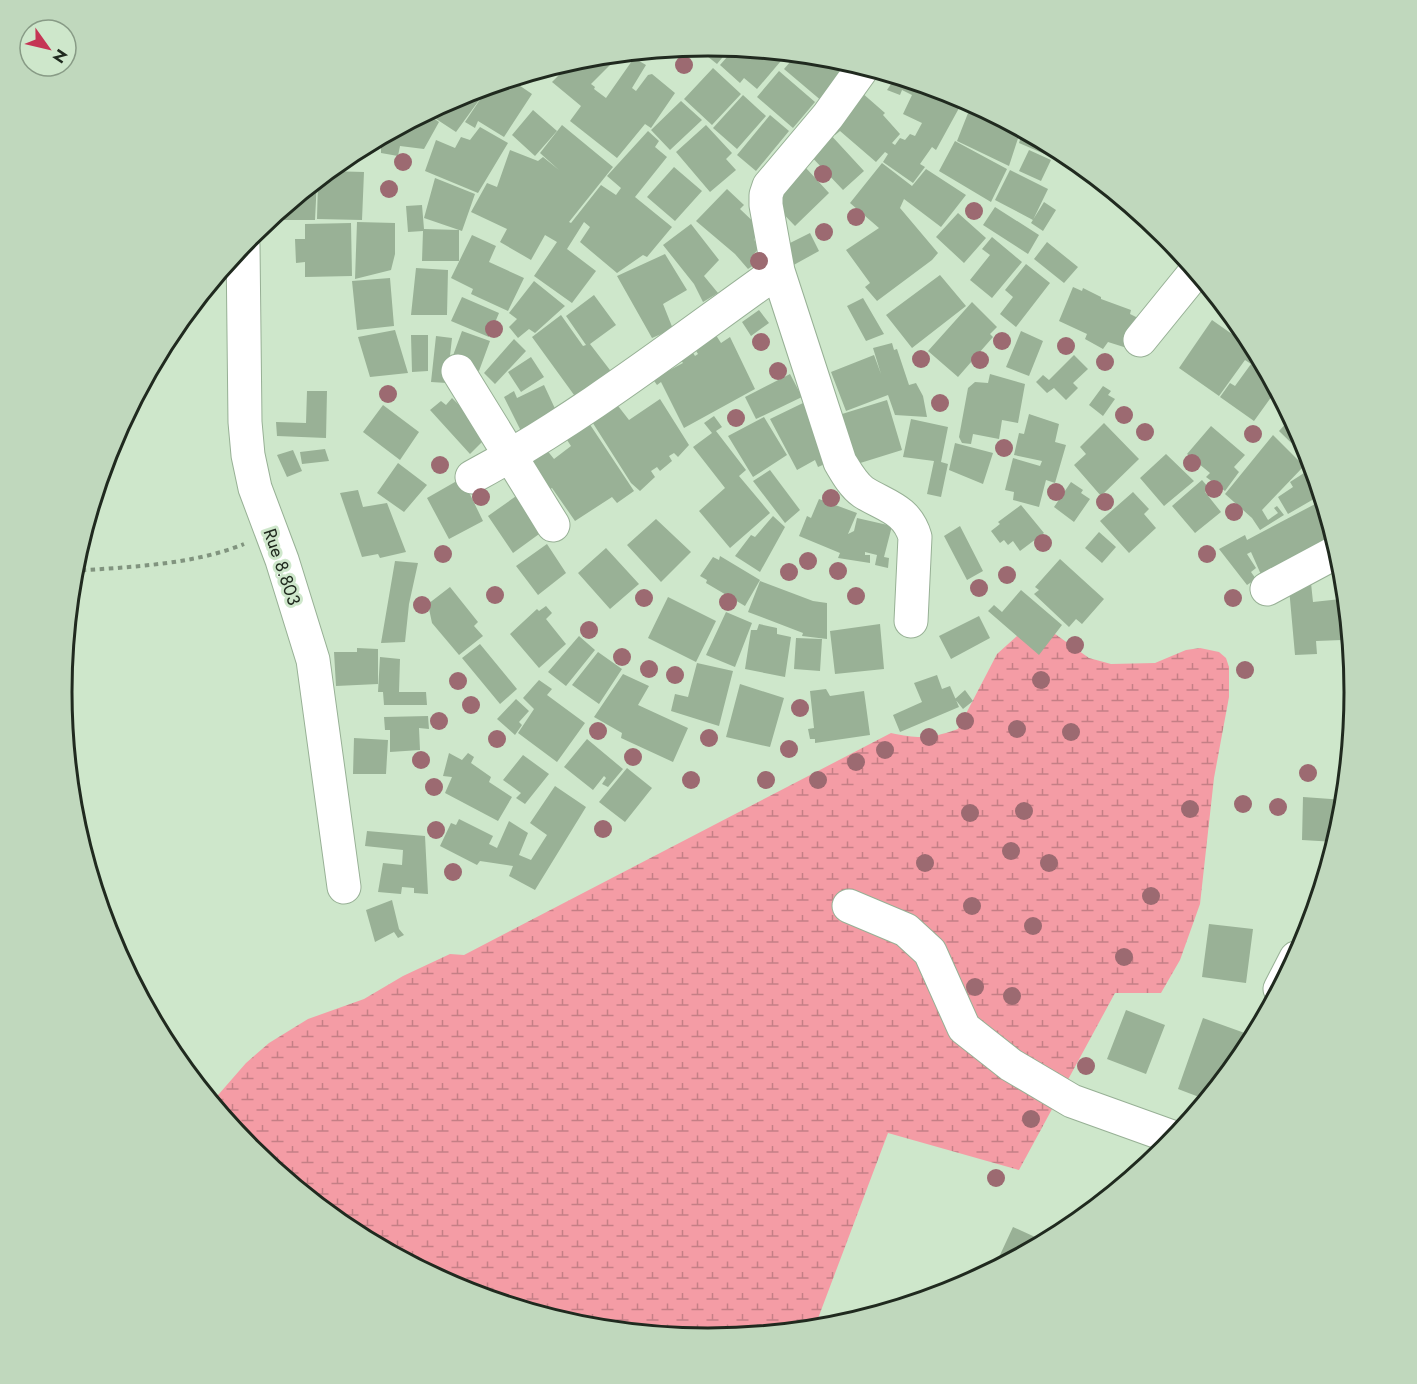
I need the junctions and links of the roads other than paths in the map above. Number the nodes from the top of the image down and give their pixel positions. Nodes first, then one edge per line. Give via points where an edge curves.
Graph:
1 (858, 74) edge
2 (243, 258) edge
3 (777, 271) junction
4 (1191, 277) edge
5 (1140, 340) dead end
6 (458, 371) dead end
7 (510, 456) junction
8 (472, 477) dead end
9 (553, 525) dead end
10 (1330, 555) edge
11 (1267, 589) dead end
12 (911, 621) dead end
13 (344, 887) dead end
14 (849, 906) dead end
15 (1166, 1135) edge

1 - 3 street via 769,186 766,205
2 - 13 street, Rue 8.803 via 248,455 255,488 313,660
3 - 7 street via 615,387
3 - 12 street via 840,462 861,490 903,514 911,525 915,537
4 - 5 street
6 - 7 street
7 - 8 street
7 - 9 street
10 - 11 street
14 - 15 street via 906,930 930,952 964,1028 1011,1065 1072,1101

